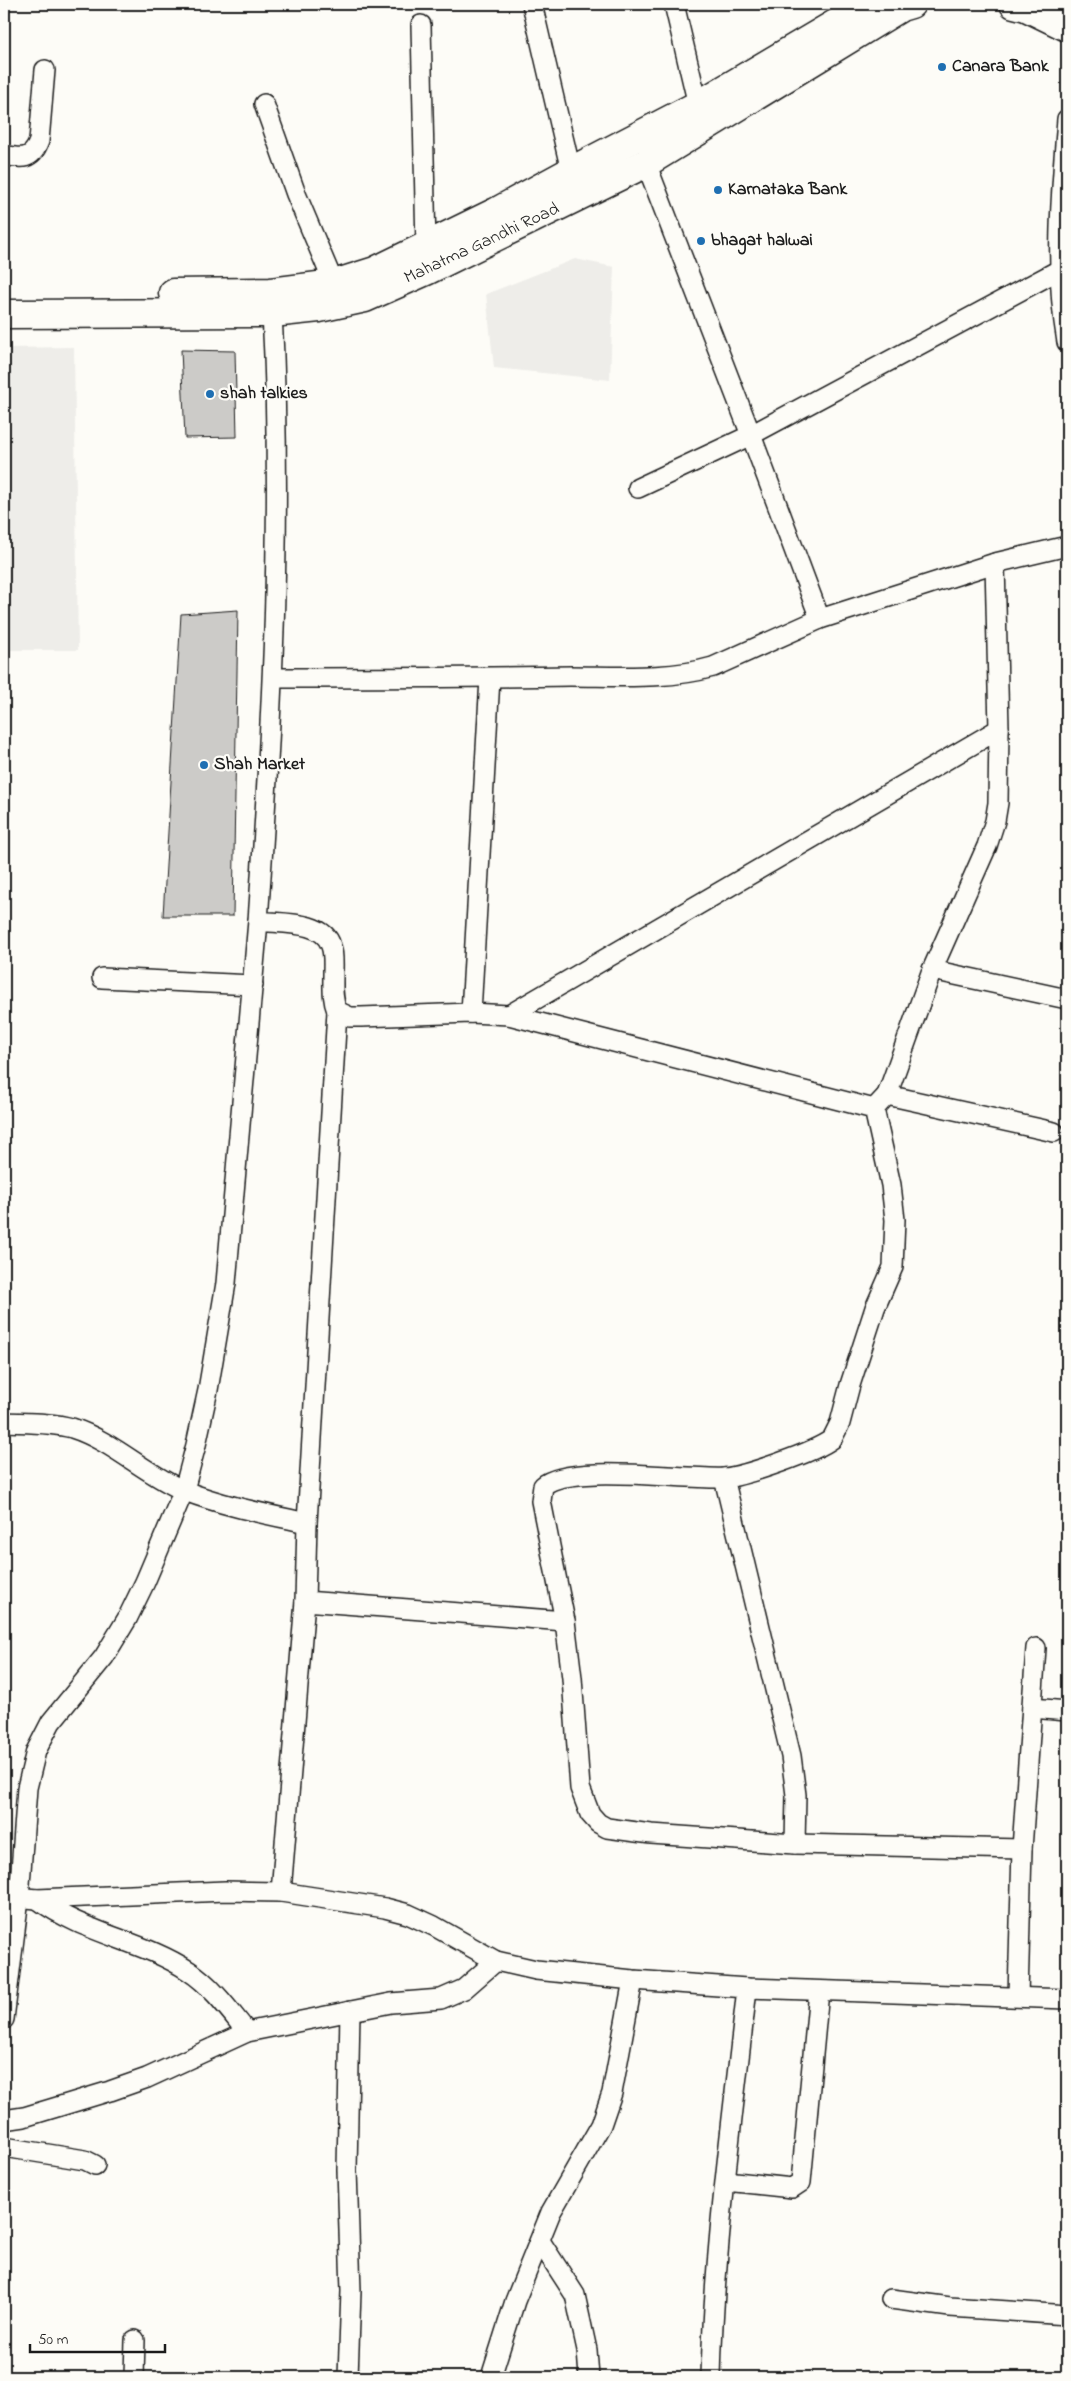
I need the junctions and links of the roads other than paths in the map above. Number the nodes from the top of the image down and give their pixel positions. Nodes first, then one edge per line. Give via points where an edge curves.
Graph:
1 (532, 4) edge
2 (674, 4) edge
3 (868, 4) edge
4 (911, 4) edge
5 (1022, 5) edge
6 (422, 25) dead end
7 (1067, 27) edge
8 (45, 70) dead end
9 (264, 104) dead end
10 (698, 105) junction
11 (1067, 120) edge
12 (4, 156) edge
13 (646, 164) junction
14 (571, 171) junction
15 (426, 247) junction
16 (1059, 270) junction
17 (334, 284) junction
18 (4, 295) edge
19 (272, 313) junction
20 (4, 314) edge
21 (1067, 342) edge
22 (751, 435) junction
23 (638, 488) dead end
24 (1067, 546) edge
25 (996, 563) junction
26 (820, 619) junction
27 (273, 678) junction
28 (490, 678) junction
29 (999, 729) junction
30 (258, 922) junction
31 (932, 970) junction
32 (102, 978) dead end
33 (253, 985) junction
34 (1067, 999) edge
35 (337, 1011) junction
36 (471, 1013) junction
37 (509, 1015) junction
38 (887, 1095) junction
39 (874, 1109) junction
40 (1054, 1132) dead end
41 (4, 1422) edge
42 (724, 1478) junction
43 (184, 1490) junction
44 (307, 1523) junction
45 (305, 1600) junction
46 (565, 1621) junction
47 (1036, 1648) dead end
48 (1032, 1708) junction
49 (1067, 1711) edge
50 (795, 1844) junction
51 (1022, 1849) junction
52 (281, 1892) junction
53 (20, 1898) edge
54 (496, 1961) junction
55 (634, 1980) junction
56 (747, 1988) junction
57 (819, 1991) junction
58 (1018, 1996) junction
59 (1067, 1999) edge
60 (350, 2010) junction
61 (4, 2019) edge
62 (248, 2032) junction
63 (4, 2120) edge
64 (4, 2147) edge
65 (95, 2165) dead end
66 (726, 2181) junction
67 (540, 2241) junction
68 (891, 2299) dead end
69 (1067, 2316) edge
70 (134, 2340) dead end
71 (134, 2377) edge
72 (348, 2377) edge
73 (491, 2377) edge
74 (588, 2377) edge
75 (711, 2377) edge

1 - 14 street
2 - 10 street
3 - 10 highway, Mahatma Gandhi Road
4 - 13 highway, Mahatma Gandhi Road via 901,7
5 - 7 highway
6 - 15 street
8 - 12 street via 36,150 23,158
9 - 17 street via 296,194
10 - 14 highway, Mahatma Gandhi Road
11 - 16 street via 1059,216
13 - 19 highway, Mahatma Gandhi Road via 365,298 319,308
13 - 22 street
14 - 15 highway, Mahatma Gandhi Road
15 - 17 highway, Mahatma Gandhi Road via 375,271
16 - 21 street
16 - 22 street
17 - 18 highway, Mahatma Gandhi Road via 272,292
19 - 20 highway, Mahatma Gandhi Road
19 - 27 street via 277,520
22 - 23 street
22 - 26 street
24 - 25 street
25 - 26 street
25 - 29 street
26 - 28 street via 699,671 664,675
27 - 28 street
27 - 30 street
28 - 36 street
29 - 31 street via 998,803 992,833
29 - 37 street
30 - 33 street
30 - 35 street via 318,929 328,938 333,953 333,1001
31 - 34 street
31 - 38 street
32 - 33 street
33 - 43 street via 220,1325
35 - 36 street via 361,1017
35 - 44 street
36 - 37 street
37 - 39 street
38 - 39 street
38 - 40 street
39 - 42 street via 891,1185 895,1220 893,1267 875,1308 836,1433 828,1442 765,1468
41 - 43 street via 73,1429 102,1441
42 - 46 street via 596,1474 553,1479 543,1486 541,1501
42 - 50 street via 791,1756 796,1795
43 - 44 street
43 - 53 street via 126,1619 104,1656 51,1722 36,1751 27,1788
44 - 45 street
45 - 46 street
45 - 52 street
46 - 50 street via 580,1788 590,1814 598,1823 607,1828 651,1834
47 - 48 street
48 - 49 street
48 - 51 street
50 - 51 street
51 - 58 street
52 - 53 street via 225,1890
52 - 54 street via 408,1914
53 - 61 street
53 - 62 street via 158,1955 190,1972
54 - 55 street via 536,1970
54 - 60 street via 464,1989 447,1997
55 - 56 street
55 - 67 street via 612,2093 601,2124 551,2212
56 - 57 street
56 - 66 street
57 - 58 street
57 - 66 street via 801,2182 792,2188
58 - 59 street
60 - 62 street
60 - 72 street via 348,2170 351,2291
62 - 63 street via 147,2078 24,2117
64 - 65 street via 85,2160
66 - 75 street via 712,2330
67 - 73 street via 515,2301
67 - 74 street via 575,2295 587,2350
68 - 69 street
70 - 71 street

